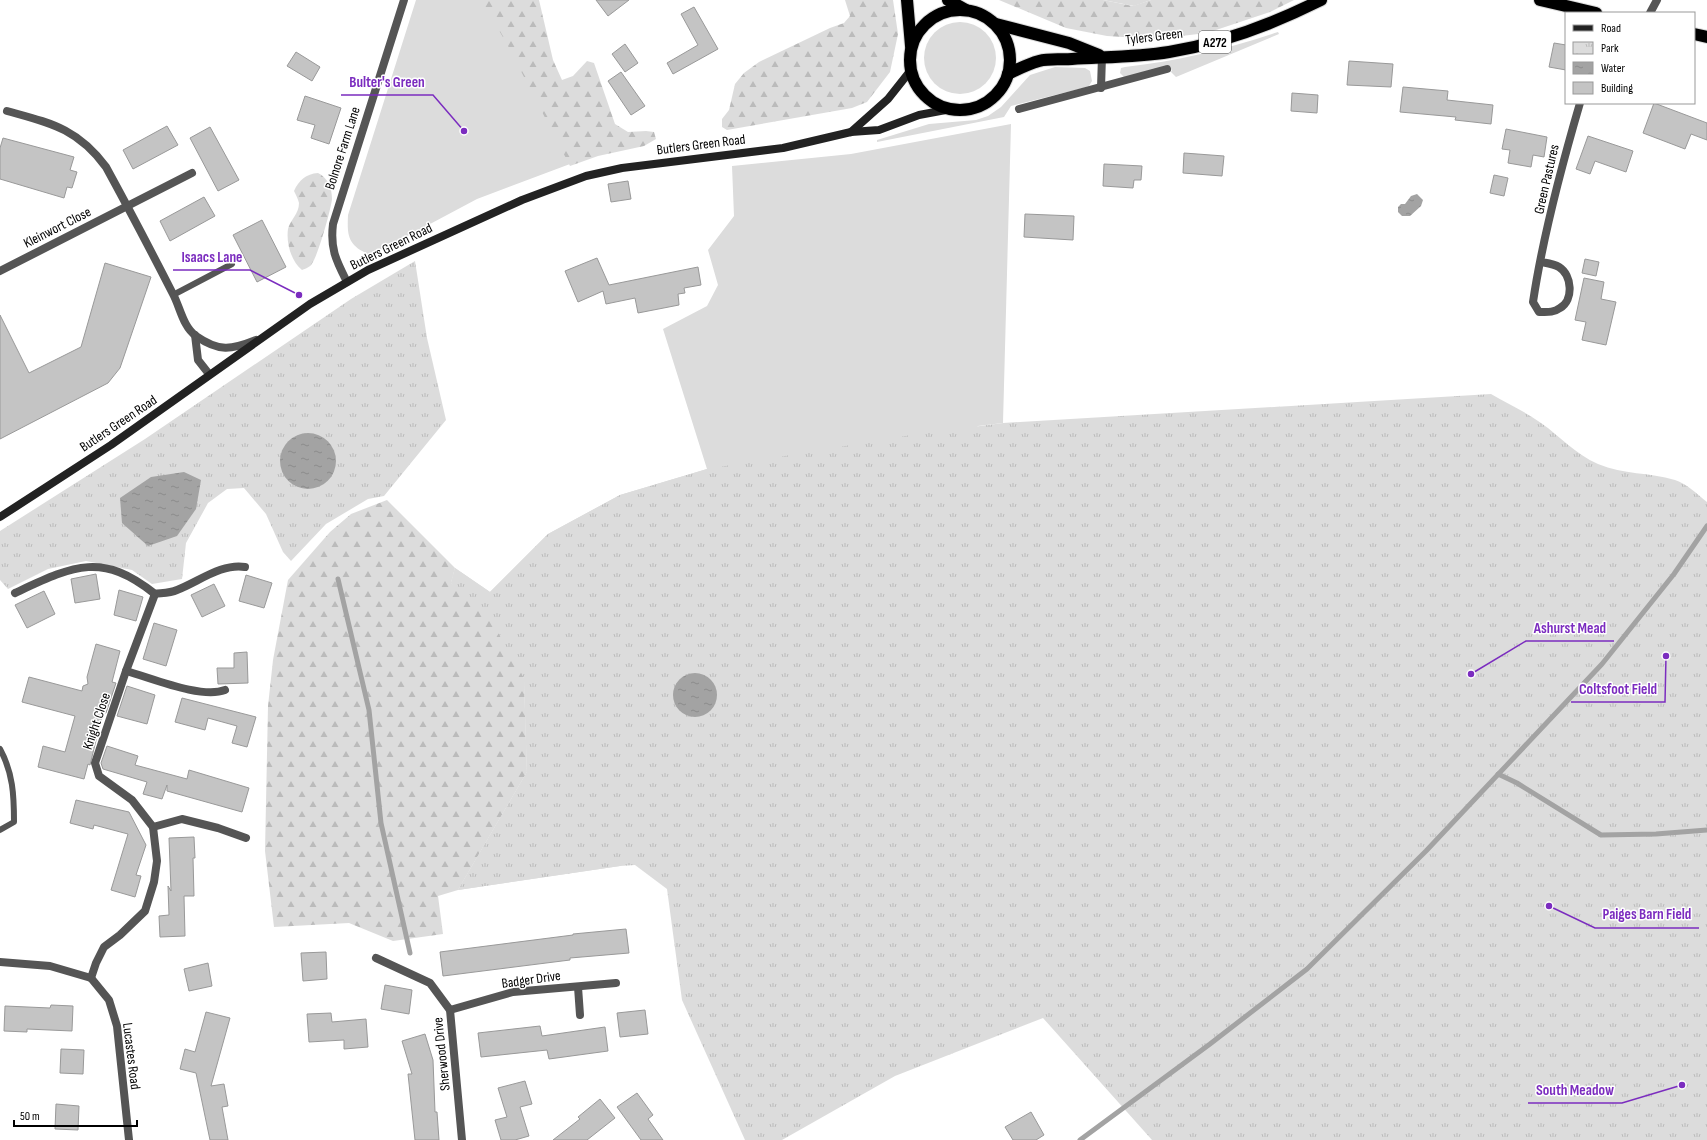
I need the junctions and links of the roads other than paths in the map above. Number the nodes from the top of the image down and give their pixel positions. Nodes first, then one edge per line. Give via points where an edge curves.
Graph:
1 (404, 0) edge
2 (907, 0) edge
3 (948, 0) edge
4 (1321, 0) edge
5 (1540, 0) edge
6 (1657, 0) edge
7 (967, 10) junction
8 (1592, 12) edge
9 (1651, 12) edge
10 (996, 24) junction
11 (1695, 34) edge
12 (1707, 37) edge
13 (912, 47) junction
14 (1102, 56) junction
15 (911, 70) junction
16 (1167, 70) dead end
17 (1008, 74) junction
18 (1101, 88) junction
19 (1580, 104) edge
20 (951, 109) junction
21 (1019, 109) dead end
22 (7, 110) dead end
23 (851, 132) junction
24 (192, 173) dead end
25 (127, 206) junction
26 (1541, 262) junction
27 (232, 264) dead end
28 (0, 271) edge
29 (347, 282) junction
30 (173, 295) junction
31 (195, 336) junction
32 (260, 338) junction
33 (209, 374) junction
34 (0, 517) edge
35 (245, 567) dead end
36 (15, 593) dead end
37 (155, 594) junction
38 (126, 671) junction
39 (225, 690) dead end
40 (0, 749) edge
41 (153, 827) junction
42 (0, 830) edge
43 (246, 838) dead end
44 (376, 958) dead end
45 (0, 962) edge
46 (91, 978) junction
47 (616, 983) dead end
48 (578, 987) junction
49 (450, 1010) junction
50 (580, 1015) dead end
51 (129, 1140) edge
52 (462, 1140) edge

1 - 29 street, Bolnore Farm Lane via 333,224 333,251
2 - 13 highway
3 - 7 highway
4 - 14 highway, Tylers Green / A272 via 1276,22 1208,44 1148,54
5 - 8 highway
6 - 9 street
7 - 10 highway via 978,13
7 - 13 highway via 952,10 926,23 917,34
10 - 14 highway, Tylers Green / A272 via 1069,43
10 - 17 highway via 1009,47
11 - 12 highway
13 - 15 highway
14 - 17 highway, Tylers Green / A272 via 1051,58
14 - 18 street
15 - 20 highway via 916,84 925,96
15 - 23 main road, Butlers Green Road via 888,99
16 - 18 street
17 - 20 highway via 1002,88 986,103 965,110
18 - 21 street
19 - 26 street, Green Pastures via 1566,149
20 - 23 main road, Butlers Green Road via 919,115 879,130
22 - 25 street via 59,126 79,138 106,166
23 - 29 main road, Butlers Green Road via 783,148 628,167 586,176 515,203
24 - 25 street, Kleinwort Close
25 - 28 street, Kleinwort Close
25 - 30 street
26 - 26 street, Green Pastures via 1533,302 1539,312 1550,313 1562,308 1570,288 1567,276 1560,267
27 - 30 lane
29 - 32 main road, Butlers Green Road
30 - 31 street
31 - 32 street via 230,349
31 - 33 street via 198,360
32 - 33 main road, Butlers Green Road
33 - 34 main road, Butlers Green Road via 111,445
35 - 37 street via 238,566 215,572 176,591
36 - 37 street via 54,575 98,566 121,572
37 - 38 street, Knight Close
38 - 39 street via 194,691 216,694
38 - 41 street, Knight Close via 95,763 99,776 132,800
40 - 42 lane via 8,762 14,787 14,822
41 - 43 street via 182,819
41 - 46 street via 157,861 154,882 145,910 104,947
44 - 49 street, Sherwood Drive via 430,983
45 - 46 street via 50,966
46 - 51 street, Lucastes Road via 108,1000 117,1026
47 - 48 street, Badger Drive
48 - 49 street, Badger Drive via 513,992
48 - 50 street
49 - 52 street, Sherwood Drive

